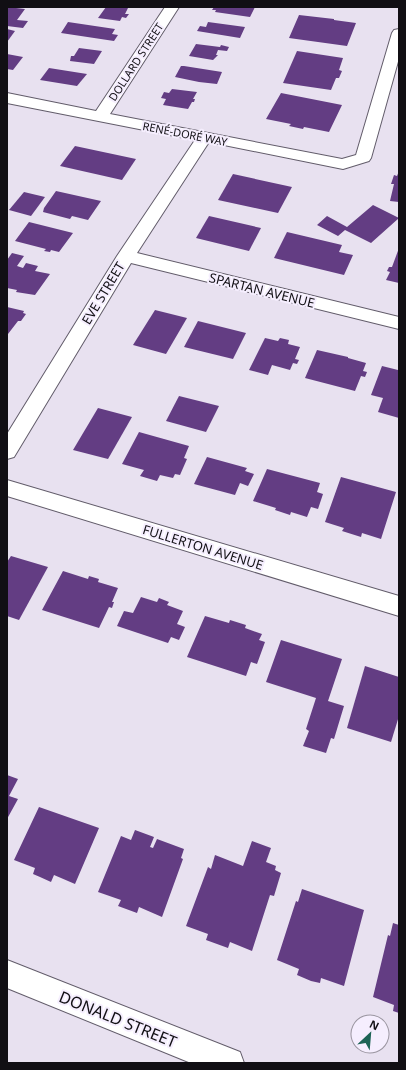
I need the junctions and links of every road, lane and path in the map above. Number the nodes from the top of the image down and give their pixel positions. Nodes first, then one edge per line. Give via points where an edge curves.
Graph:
1 (172, 7) edge
2 (399, 33) edge
3 (7, 98) edge
4 (100, 117) junction
5 (204, 138) junction
6 (126, 256) junction
7 (399, 324) edge
8 (7, 451) edge
9 (7, 488) edge
10 (399, 606) edge
11 (7, 974) edge
12 (229, 1063) edge

1 - 4 street, DOLLARD STREET
2 - 5 street, RENÉ-DORÉ WAY via 363,158 343,164
3 - 4 street, RENÉ-DORÉ WAY
4 - 5 street, RENÉ-DORÉ WAY
5 - 6 street, EVE STREET
6 - 7 street, SPARTAN AVENUE
6 - 8 street, EVE STREET
9 - 10 street, FULLERTON AVENUE
11 - 12 street, DONALD STREET

